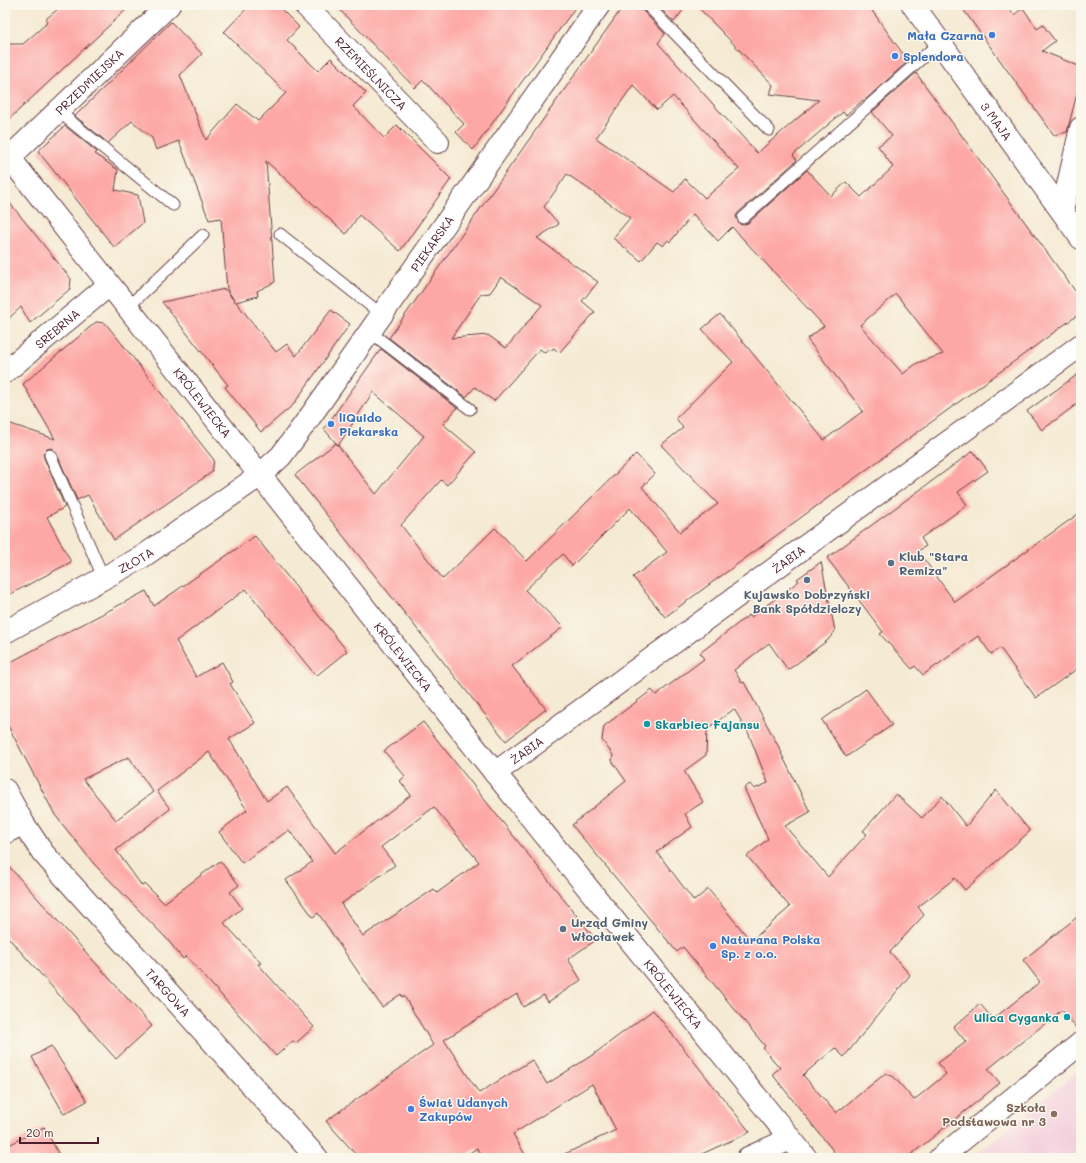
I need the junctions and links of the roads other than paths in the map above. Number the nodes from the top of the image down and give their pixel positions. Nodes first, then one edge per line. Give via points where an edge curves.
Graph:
1 (169, 5) edge
2 (305, 5) edge
3 (647, 5) edge
4 (913, 5) edge
5 (593, 8) edge
6 (940, 42) junction
7 (58, 111) junction
8 (1081, 128) edge
9 (769, 130) dead end
10 (438, 142) dead end
11 (7, 155) edge
12 (173, 206) dead end
13 (1062, 211) junction
14 (743, 218) dead end
15 (280, 234) dead end
16 (203, 235) dead end
17 (1081, 238) edge
18 (109, 285) junction
19 (127, 308) junction
20 (375, 323) junction
21 (1081, 345) edge
22 (5, 372) edge
23 (470, 409) dead end
24 (50, 455) dead end
25 (259, 476) junction
26 (104, 579) junction
27 (5, 632) edge
28 (495, 773) junction
29 (5, 790) edge
30 (14, 828) edge
31 (1081, 1043) edge
32 (790, 1139) junction
33 (317, 1158) edge
34 (748, 1158) edge
35 (806, 1158) edge
36 (940, 1158) edge

1 - 7 street, PRZEDMIEJSKA
2 - 10 street, RZEMIEŚLNICZA
3 - 9 lane
4 - 6 street, 3 MAJA
5 - 20 street, PIEKARSKA
6 - 13 street, 3 MAJA
6 - 14 lane
7 - 11 street, PRZEDMIEJSKA
7 - 12 lane
8 - 13 street
11 - 18 street, KRÓLEWIECKA
13 - 17 street, 3 MAJA
15 - 20 lane
16 - 19 lane
18 - 19 street, KRÓLEWIECKA
18 - 22 street, SREBRNA
19 - 25 street, KRÓLEWIECKA
20 - 23 lane
20 - 25 street, PIEKARSKA via 281,456
21 - 28 street, ŻABIA
24 - 26 lane
25 - 26 street, ZŁOTA via 142,557
25 - 28 street, KRÓLEWIECKA
26 - 27 street, ZŁOTA
28 - 32 street, KRÓLEWIECKA
29 - 30 street, TARGOWA
30 - 33 street, TARGOWA via 43,853
31 - 36 street
32 - 34 street
32 - 35 street, KRÓLEWIECKA

